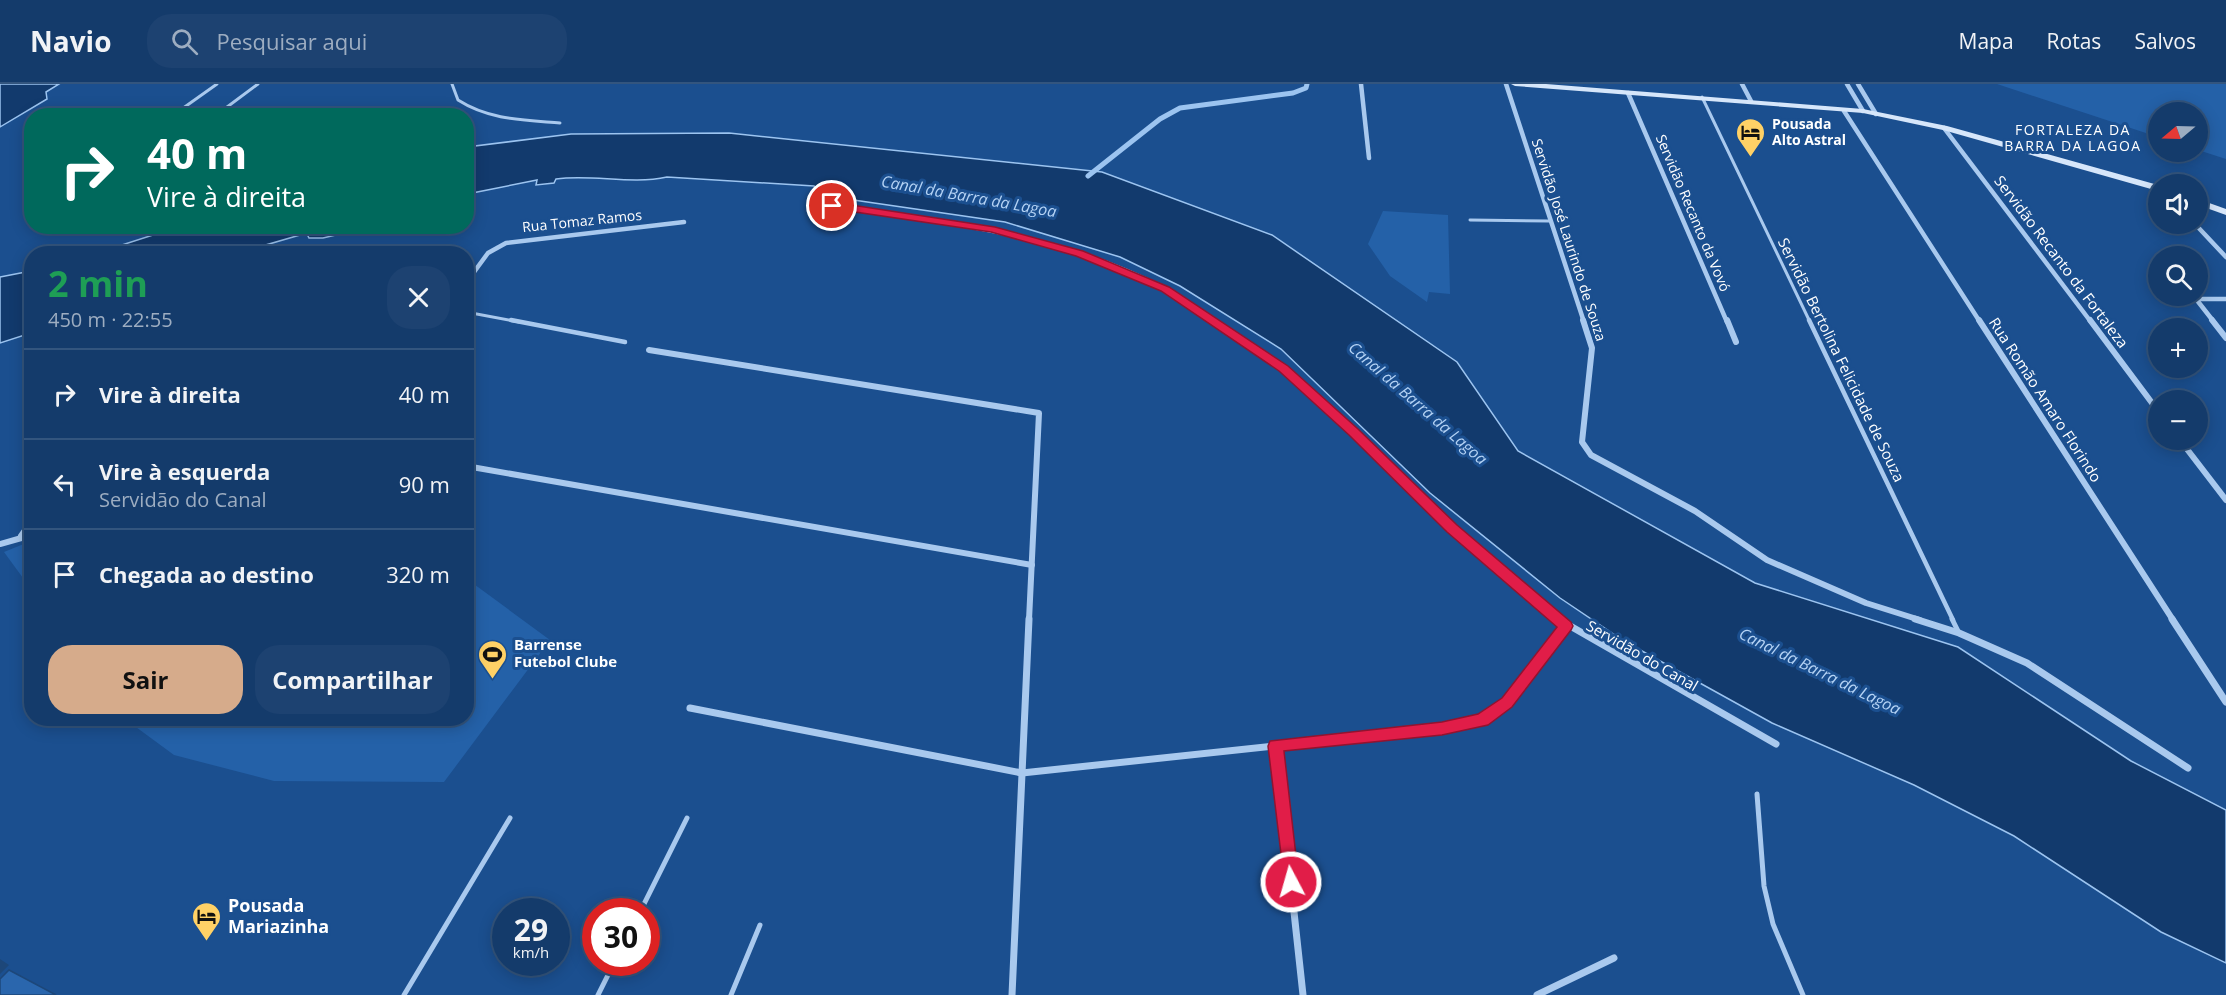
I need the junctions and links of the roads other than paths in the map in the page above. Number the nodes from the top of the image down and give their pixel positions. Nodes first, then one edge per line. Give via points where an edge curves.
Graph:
1 (217, 84) edge
2 (258, 84) edge
3 (452, 84) edge
4 (1361, 84) edge
5 (1506, 84) edge
6 (1515, 84) edge
7 (1742, 84) edge
8 (1847, 84) edge
9 (1858, 84) edge
10 (1597, 88) edge
11 (1628, 93) junction
12 (1702, 97) junction
13 (1751, 101) junction
14 (183, 108) edge
15 (226, 108) edge
16 (473, 108) edge
17 (474, 109) edge
18 (1844, 111) junction
19 (1863, 111) junction
20 (1876, 114) junction
21 (560, 123) dead end
22 (1944, 128) junction
23 (1369, 158) dead end
24 (2148, 185) edge
25 (832, 206) dead end
26 (2208, 206) edge
27 (2226, 212) edge
28 (1470, 220) dead end
29 (1549, 221) junction
30 (684, 222) dead end
31 (2204, 234) edge
32 (2226, 257) edge
33 (474, 273) edge
34 (2226, 299) edge
35 (474, 314) edge
36 (2226, 338) edge
37 (625, 342) dead end
38 (1736, 342) dead end
39 (649, 350) dead end
40 (2148, 398) edge
41 (2188, 450) edge
42 (474, 467) edge
43 (2226, 500) edge
44 (24, 530) edge
45 (20, 536) junction
46 (24, 536) edge
47 (0, 544) edge
48 (1032, 565) junction
49 (1566, 626) junction
50 (1959, 633) junction
51 (2226, 702) edge
52 (690, 708) dead end
53 (1776, 744) dead end
54 (1276, 746) junction
55 (2188, 768) dead end
56 (1022, 773) junction
57 (1758, 794) dead end
58 (510, 818) dead end
59 (687, 818) dead end
60 (647, 898) edge
61 (760, 925) dead end
62 (1614, 958) dead end
63 (608, 976) edge
64 (404, 995) edge
65 (598, 995) edge
66 (731, 995) edge
67 (1012, 995) edge
68 (1303, 995) edge
69 (1537, 995) edge
70 (1803, 995) edge

1 - 14 lane
2 - 15 lane
3 - 16 lane via 458,100
4 - 23 street
5 - 29 street, Servidão José Laurindo de Souza
6 - 10 street
7 - 13 street
8 - 19 street
9 - 20 street
10 - 11 street
11 - 12 street
11 - 38 street, Servidão Recanto da Vovó
12 - 13 street
12 - 50 lane, Servidão Bertolina Felicidade de Souza
13 - 18 street
17 - 21 lane via 507,118
18 - 19 street
18 - 51 street, Rua Romão Amaro Florindo
19 - 20 street
20 - 22 street
22 - 24 street
22 - 40 street, Servidão Recanto da Fortaleza
25 - 49 street, Servidão do Canal via 991,229 1080,253 1165,289 1283,368 1452,528
26 - 27 street
28 - 29 lane
29 - 50 street, Servidão José Laurindo de Souza via 1592,348 1582,442 1591,455 1695,511 1767,560 1866,603
30 - 33 street, Rua Tomaz Ramos via 506,243 488,254
31 - 32 street
34 - 36 street via 2196,299
35 - 37 lane
39 - 48 street via 1039,413
41 - 43 street
42 - 48 street
44 - 45 lane
45 - 46 street
45 - 47 street
48 - 56 street
49 - 53 street, Servidão do Canal
49 - 54 street via 1507,703 1482,720
50 - 55 street via 2027,663
52 - 56 street
54 - 56 street
54 - 68 street
56 - 67 street
57 - 70 lane via 1764,886 1773,924
58 - 64 lane
59 - 60 lane
61 - 66 lane
62 - 69 street
63 - 65 lane

